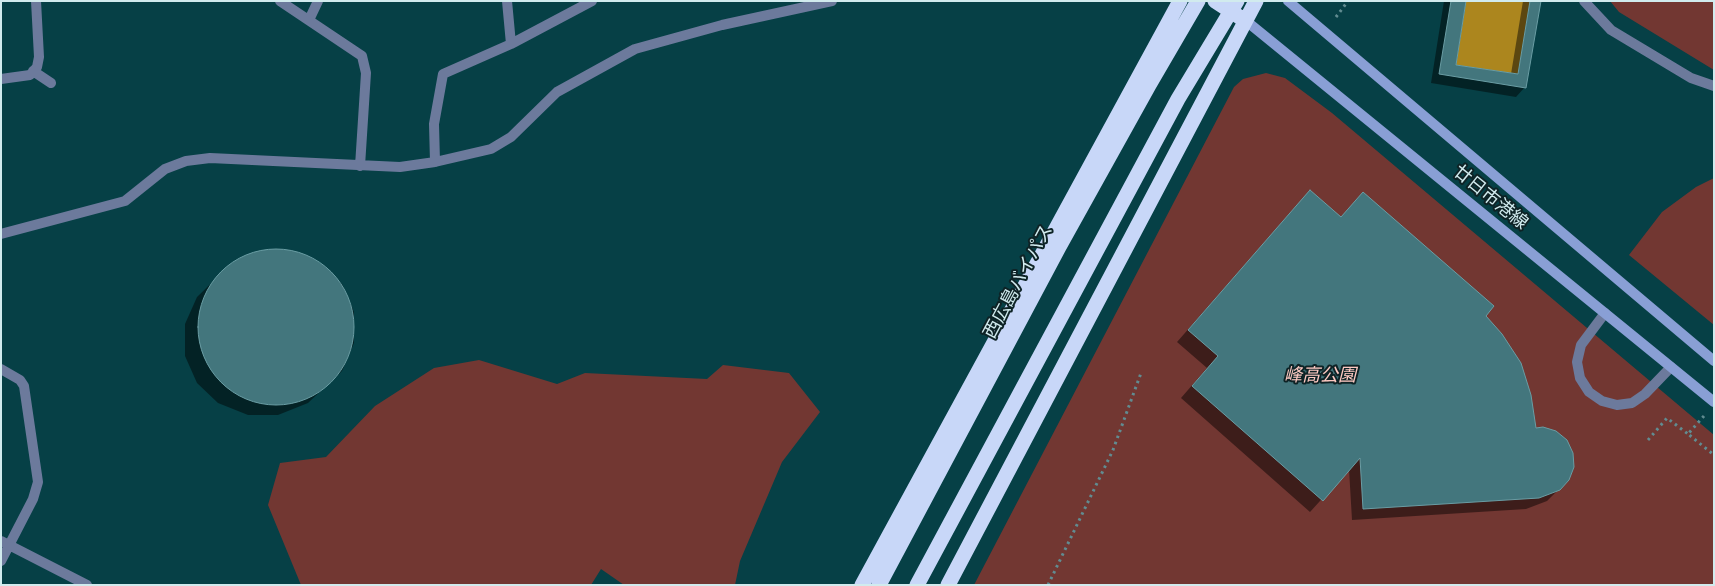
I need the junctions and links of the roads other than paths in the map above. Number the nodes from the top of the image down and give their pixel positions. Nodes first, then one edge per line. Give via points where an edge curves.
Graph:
1 (36, 1) edge
2 (280, 1) edge
3 (318, 1) edge
4 (507, 1) edge
5 (592, 1) edge
6 (832, 1) edge
7 (1180, 1) edge
8 (1198, 1) edge
9 (1215, 1) edge
10 (1237, 1) edge
11 (1256, 1) edge
12 (1288, 1) edge
13 (1584, 1) edge
14 (309, 20) junction
15 (1245, 20) junction
16 (511, 44) junction
17 (33, 71) junction
18 (1, 79) edge
19 (51, 83) dead end
20 (1714, 86) edge
21 (435, 162) junction
22 (360, 166) junction
23 (1, 234) edge
24 (1605, 313) junction
25 (1714, 361) edge
26 (1671, 367) junction
27 (1, 369) edge
28 (1714, 402) edge
29 (5, 543) edge
30 (1, 561) edge
31 (87, 585) edge
32 (862, 585) edge
33 (878, 585) edge
34 (917, 585) edge
35 (948, 585) edge

1 - 17 street via 39,57
2 - 14 street
3 - 14 street
4 - 16 street
5 - 16 street
6 - 21 street via 722,25 635,49 557,92 498,146
7 - 32 highway, 西広島バイパス
8 - 33 highway, 西広島バイパス via 1059,247
9 - 15 highway
10 - 34 highway, bridge via 1174,108
11 - 15 highway
12 - 25 main road, 廿日市港線
13 - 20 street via 1610,30 1692,78
14 - 22 street via 355,50 365,64
15 - 24 main road, 廿日市港線
15 - 35 highway
16 - 21 street via 443,74 434,124
17 - 18 street via 20,78
17 - 19 street
21 - 22 street via 400,167
22 - 23 street via 210,158 186,160 165,169 124,201
24 - 26 main road, 廿日市港線
24 - 26 street via 1580,345 1580,378 1589,392 1602,401 1617,405 1632,403
26 - 28 main road, 廿日市港線
27 - 29 street via 24,386 38,472 36,491
29 - 30 street
29 - 31 street

